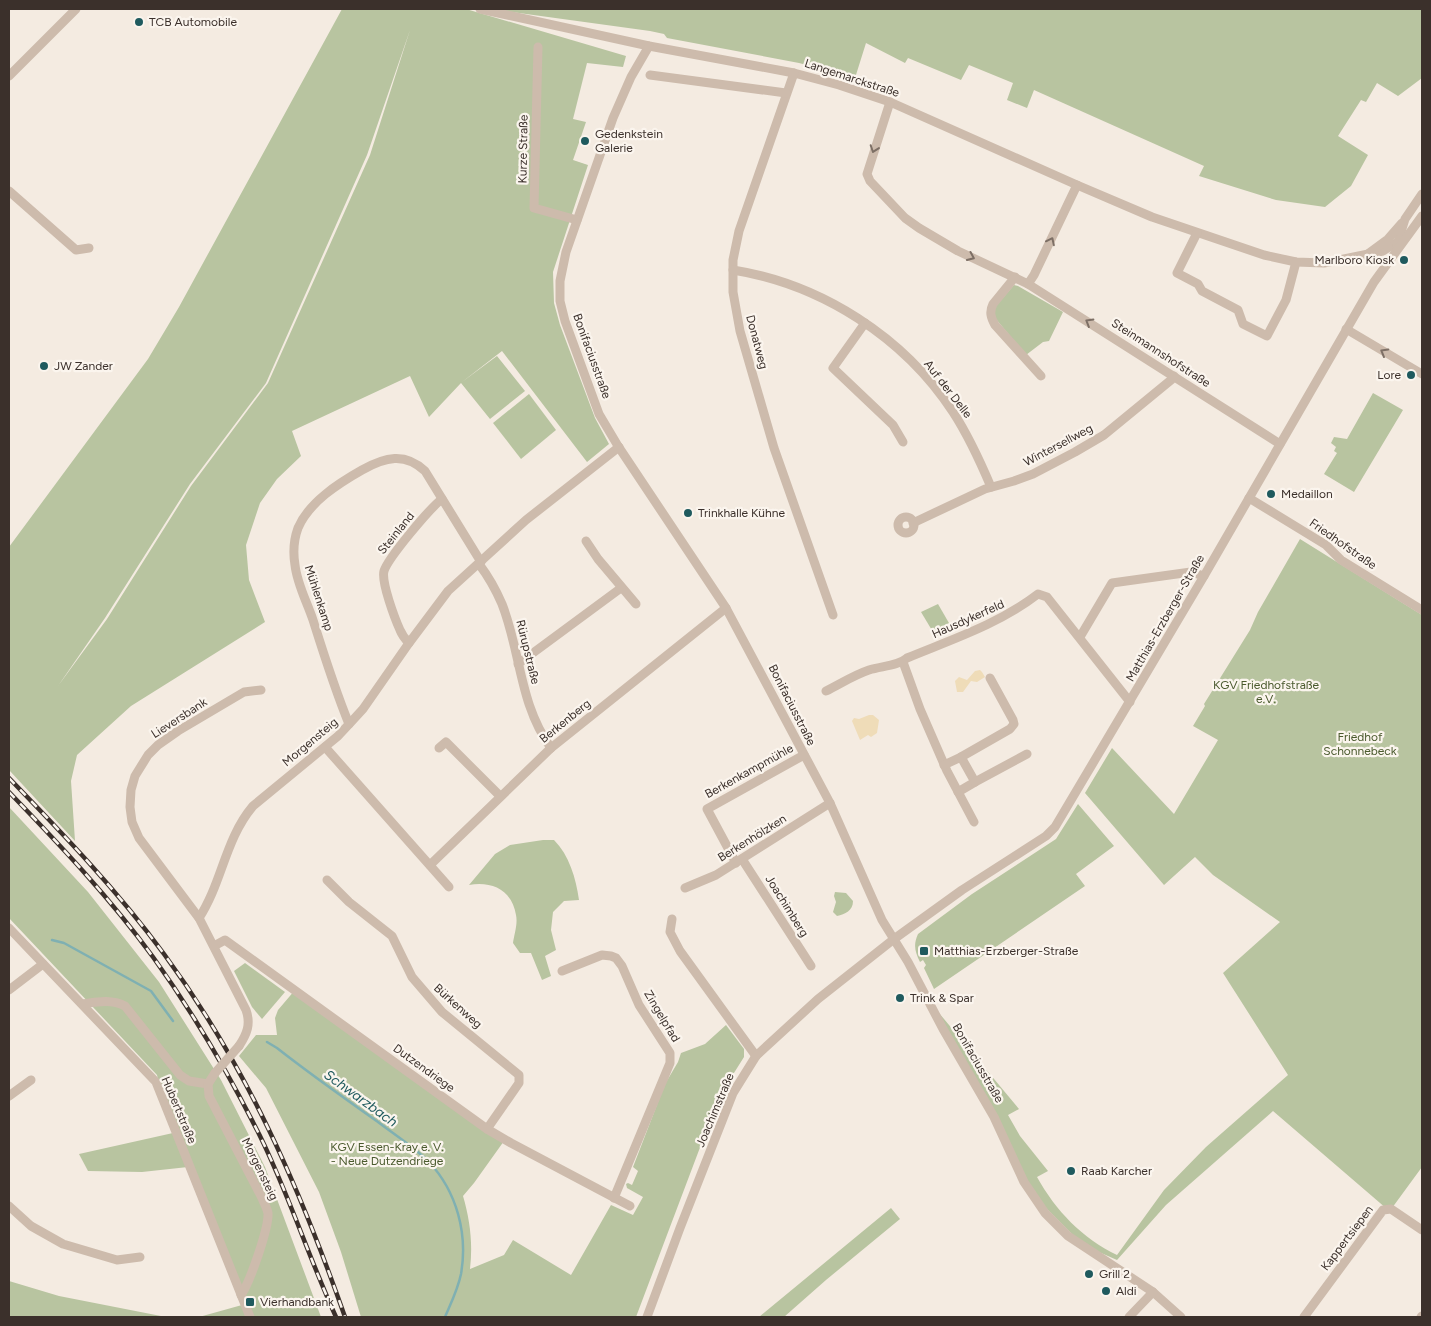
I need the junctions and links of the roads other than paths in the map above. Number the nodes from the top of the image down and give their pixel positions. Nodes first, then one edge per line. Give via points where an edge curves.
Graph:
1 (76, 9) edge
2 (480, 9) edge
3 (649, 46) junction
4 (538, 47) dead end
5 (794, 73) junction
6 (650, 75) dead end
7 (9, 76) edge
8 (786, 93) junction
9 (890, 102) junction
10 (1077, 185) junction
11 (9, 191) edge
12 (1422, 194) edge
13 (1419, 205) edge
14 (1422, 216) edge
15 (1405, 219) junction
16 (577, 220) junction
17 (1410, 231) junction
18 (1197, 233) junction
19 (1398, 243) junction
20 (89, 248) dead end
21 (1395, 252) junction
22 (1367, 254) junction
23 (1296, 262) junction
24 (732, 270) junction
25 (1015, 277) junction
26 (1028, 284) junction
27 (865, 323) junction
28 (1346, 330) junction
29 (1422, 374) edge
30 (1041, 376) dead end
31 (1174, 376) junction
32 (902, 442) dead end
33 (1280, 444) junction
34 (619, 447) junction
35 (991, 487) junction
36 (1250, 498) junction
37 (442, 500) junction
38 (913, 523) dead end
39 (586, 541) dead end
40 (480, 563) junction
41 (1204, 576) junction
42 (621, 588) junction
43 (636, 604) dead end
44 (726, 608) junction
45 (1422, 610) edge
46 (833, 614) dead end
47 (1080, 637) junction
48 (409, 643) junction
49 (903, 662) junction
50 (518, 664) junction
51 (990, 678) dead end
52 (260, 690) dead end
53 (826, 691) dead end
54 (1130, 702) junction
55 (349, 724) junction
56 (325, 747) junction
57 (439, 748) dead end
58 (551, 748) junction
59 (1027, 754) dead end
60 (804, 755) junction
61 (961, 757) junction
62 (944, 765) junction
63 (975, 782) junction
64 (958, 792) junction
65 (500, 796) junction
66 (830, 803) junction
67 (974, 822) dead end
68 (739, 861) junction
69 (430, 865) junction
70 (327, 880) dead end
71 (448, 888) dead end
72 (685, 888) dead end
73 (198, 918) junction
74 (672, 919) dead end
75 (9, 928) edge
76 (894, 939) junction
77 (214, 946) junction
78 (43, 964) junction
79 (810, 966) dead end
80 (562, 971) dead end
81 (9, 990) edge
82 (82, 1004) junction
83 (756, 1056) junction
84 (31, 1080) dead end
85 (208, 1084) junction
86 (9, 1096) edge
87 (487, 1129) junction
88 (614, 1198) junction
89 (9, 1206) edge
90 (630, 1206) dead end
91 (1422, 1230) edge
92 (140, 1258) dead end
93 (1153, 1292) junction
94 (241, 1295) junction
95 (250, 1317) edge
96 (647, 1317) edge
97 (1129, 1317) edge
98 (1181, 1317) edge
99 (1304, 1317) edge

1 - 7 street
2 - 3 street, Langemarckstraße
3 - 5 street, Langemarckstraße
3 - 16 street, Bonifaciusstraße via 612,118
4 - 16 street, Kurze Straße via 534,208
5 - 8 street, Donatweg
5 - 9 street, Langemarckstraße
6 - 8 street
8 - 24 street, Donatweg via 739,231
9 - 10 street, Langemarckstraße
9 -> 25 street, Steinmannshofstraße via 870,162 867,174 870,181 918,228
10 - 18 street, Langemarckstraße
26 -> 10 street
11 - 20 street via 76,250
12 - 13 street, Matthias-Erzberger-Straße
13 - 15 street, Matthias-Erzberger-Straße
14 - 17 street, Matthias-Erzberger-Straße
15 - 19 street, Matthias-Erzberger-Straße
15 - 22 street, Langemarckstraße via 1388,239
16 - 34 street, Bonifaciusstraße via 566,252 560,300 599,414
17 - 19 street, Langemarckstraße
17 - 21 street, Matthias-Erzberger-Straße
18 - 23 street, Langemarckstraße
18 - 23 street via 1177,273 1238,310 1243,324 1268,336 1286,300
19 - 21 street, Matthias-Erzberger-Straße
19 - 22 street, Langemarckstraße via 1383,252
21 - 28 street, Matthias-Erzberger-Straße
22 - 23 street, Langemarckstraße via 1324,263
24 - 27 street, Auf der Delle via 769,278 811,293
24 - 46 street, Donatweg via 735,310 774,448
25 - 26 street, Steinmannshofstraße
25 - 30 street via 993,304 991,317
31 -> 26 street, Steinmannshofstraße
27 - 32 street via 833,368 893,425
27 - 35 street, Auf der Delle via 909,360 942,396 965,432
29 -> 28 street
28 - 33 street, Matthias-Erzberger-Straße
31 - 33 street, Steinmannshofstraße
31 - 35 street, Wintersellweg via 1104,435 1033,474
33 - 36 street, Matthias-Erzberger-Straße
34 - 40 street, Morgensteig via 526,520
34 - 44 street, Bonifaciusstraße
35 - 38 street, Wintersellweg
36 - 41 street, Matthias-Erzberger-Straße
36 - 45 street, Friedhofstraße
37 - 40 street, Mühlenkamp
37 - 48 street, Steinland via 384,569 384,580 399,630
37 - 55 street, Mühlenkamp via 418,464 398,458 388,459 337,486 311,508 299,527 295,539 295,567
39 - 42 street
40 - 48 street, Morgensteig via 448,591
40 - 50 street, Rürupstraße via 502,604
41 - 47 street via 1191,572 1112,584
41 - 54 street, Matthias-Erzberger-Straße
42 - 43 street
42 - 50 street
44 - 58 street, Berkenberg
44 - 60 street, Bonifaciusstraße
47 - 49 street, Hausdykerfeld via 1047,597 1038,594 999,620
47 - 54 street, Hausdykerfeld
48 - 55 street, Morgensteig
49 - 53 street, Hausdykerfeld via 871,669
49 - 62 street
50 - 58 street, Rürupstraße via 534,720
51 - 61 street via 1014,724
52 - 73 street, Lieversbank via 244,692 168,738 148,755 135,776 131,790 130,807 136,833
54 - 76 street, Matthias-Erzberger-Straße via 1051,832
55 - 56 street, Morgensteig
56 - 69 street
56 - 73 street, Morgensteig via 247,812 232,838 208,901
57 - 65 street via 446,742
58 - 65 street, Berkenberg
59 - 63 street
60 - 66 street, Bonifaciusstraße
60 - 68 street, Berkenkampmühle via 707,808
61 - 62 street
61 - 63 street
62 - 64 street
63 - 64 street
64 - 67 street
65 - 69 street, Berkenberg
66 - 68 street, Berkenhölzken
66 - 76 street, Bonifaciusstraße via 882,920
68 - 72 street, Berkenhölzken via 708,880
68 - 79 street, Joachimberg
69 - 71 street
70 - 87 street, Bürkenweg via 348,902 392,936 406,968 431,1001 519,1075 518,1084
73 - 77 street
74 - 83 street via 670,932 680,951
75 - 78 street, Hubertstraße
76 - 83 street, Joachimstraße via 818,999
76 - 93 street, Bonifaciusstraße via 994,1117 1024,1182 1045,1213 1068,1236
77 - 85 street, bridge via 248,1015 248,1031
77 - 87 street, Dutzendriege via 225,940
78 - 81 street
78 - 82 street, Hubertstraße
80 - 88 street, Zingelpfad via 602,955 616,958 639,1005 670,1054 667,1072
82 - 85 street via 107,1001 125,1006 180,1074 189,1081
82 - 94 street, Hubertstraße via 156,1082
83 - 96 street, Joachimstraße via 733,1093
84 - 86 street
85 - 94 street, Morgensteig via 209,1096 268,1213 258,1253
87 - 88 street, Dutzendriege
88 - 90 street, Dutzendriege
89 - 92 street via 31,1226 63,1244 117,1260
91 - 99 street, Kappertsiepen via 1391,1209 1383,1210
93 - 97 street
93 - 98 street, Bonifaciusstraße
94 - 95 street, Hubertstraße

